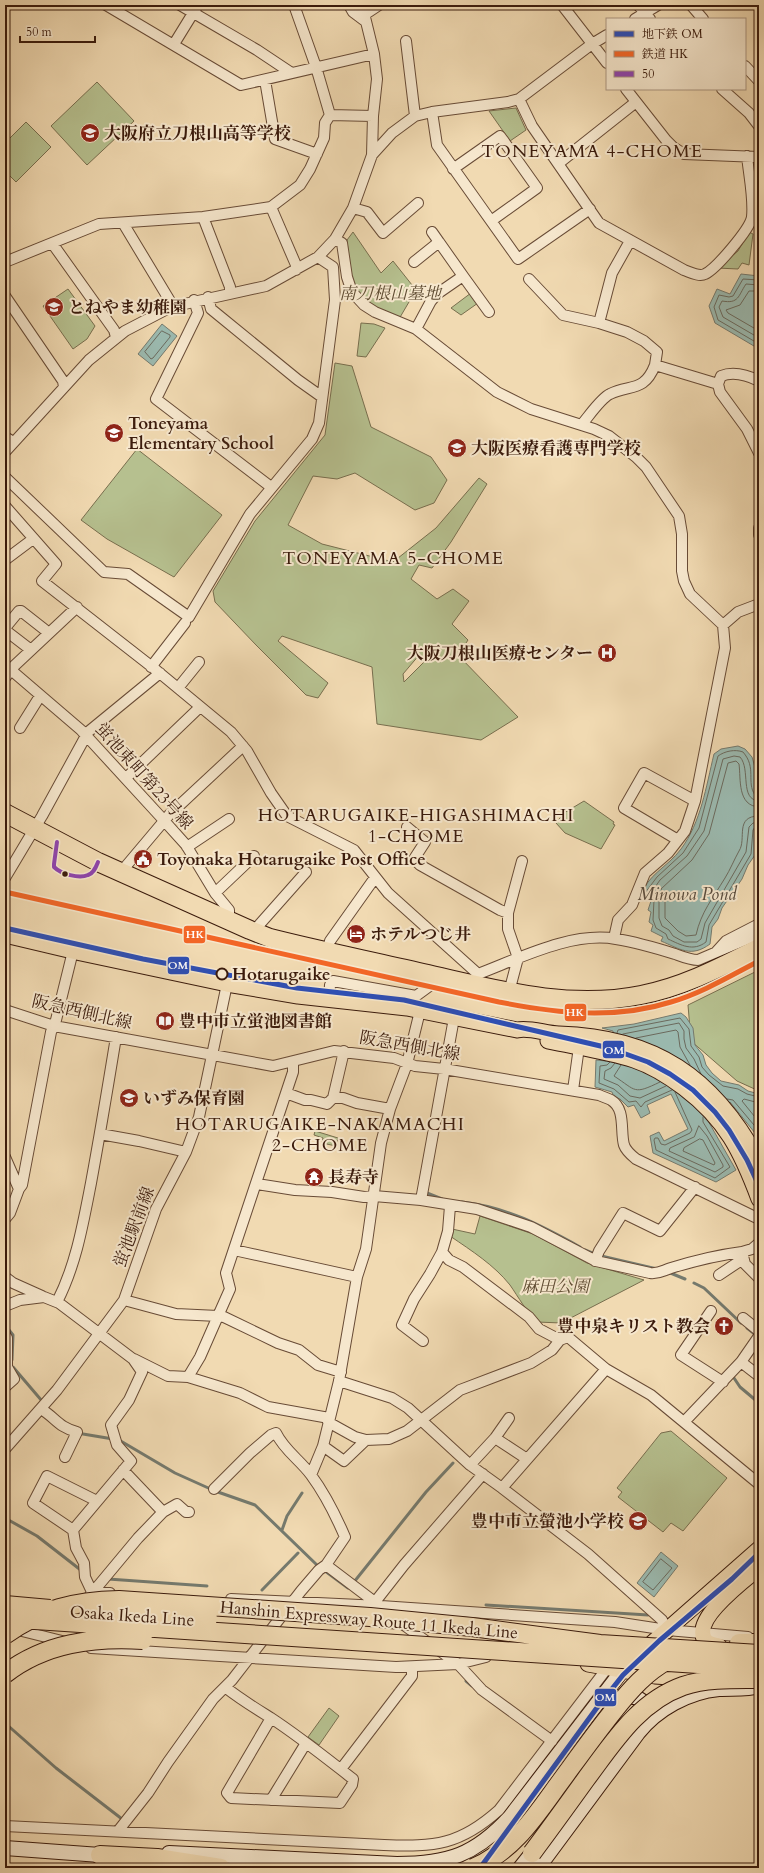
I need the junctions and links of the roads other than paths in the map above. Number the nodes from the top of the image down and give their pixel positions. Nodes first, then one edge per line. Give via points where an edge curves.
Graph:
1 (106, 5) edge
2 (180, 5) edge
3 (294, 5) edge
4 (349, 5) edge
5 (379, 5) edge
6 (562, 5) edge
7 (638, 5) edge
8 (658, 5) edge
9 (691, 5) edge
10 (196, 9) edge
11 (364, 14) edge
12 (647, 16) edge
13 (702, 18) edge
14 (606, 36) edge
15 (406, 41) dead end
16 (174, 44) junction
17 (592, 44) junction
18 (374, 54) junction
19 (606, 62) edge
20 (316, 67) junction
21 (746, 67) edge
22 (290, 72) junction
23 (265, 80) junction
24 (759, 81) edge
25 (627, 90) edge
26 (723, 90) edge
27 (519, 99) junction
28 (636, 102) junction
29 (432, 112) junction
30 (330, 115) junction
31 (373, 116) junction
32 (415, 116) junction
33 (759, 126) edge
34 (317, 154) junction
35 (372, 155) junction
36 (747, 156) junction
37 (759, 157) edge
38 (559, 163) junction
39 (453, 169) junction
40 (418, 203) dead end
41 (271, 207) junction
42 (353, 208) junction
43 (590, 209) junction
44 (203, 217) junction
45 (491, 221) junction
46 (123, 223) junction
47 (432, 232) dead end
48 (335, 239) junction
49 (630, 241) junction
50 (438, 242) junction
51 (52, 243) junction
52 (318, 258) junction
53 (5, 262) edge
54 (414, 262) dead end
55 (296, 270) junction
56 (463, 276) junction
57 (529, 279) dead end
58 (230, 293) junction
59 (5, 296) edge
60 (208, 297) junction
61 (194, 300) junction
62 (171, 307) junction
63 (489, 312) dead end
64 (599, 322) junction
65 (416, 329) junction
66 (116, 337) junction
67 (655, 365) junction
68 (759, 380) edge
69 (718, 384) junction
70 (64, 387) junction
71 (322, 397) junction
72 (582, 424) junction
73 (7, 445) edge
74 (759, 453) edge
75 (5, 477) edge
76 (271, 487) junction
77 (5, 506) edge
78 (759, 528) edge
79 (759, 535) edge
80 (33, 539) junction
81 (5, 560) edge
82 (759, 604) edge
83 (77, 607) junction
84 (185, 623) dead end
85 (723, 625) junction
86 (5, 629) edge
87 (49, 633) junction
88 (31, 650) junction
89 (199, 662) dead end
90 (152, 667) junction
91 (160, 674) junction
92 (7, 675) edge
93 (178, 688) junction
94 (40, 696) junction
95 (200, 706) junction
96 (20, 728) dead end
97 (86, 734) junction
98 (243, 746) junction
99 (126, 778) junction
100 (695, 801) junction
101 (5, 813) edge
102 (229, 819) dead end
103 (164, 821) junction
104 (407, 827) dead end
105 (35, 829) junction
106 (678, 840) junction
107 (187, 847) junction
108 (254, 856) dead end
109 (522, 861) dead end
110 (120, 872) junction
111 (306, 872) dead end
112 (5, 878) edge
113 (374, 878) dead end
114 (215, 893) junction
115 (508, 913) junction
116 (229, 921) junction
117 (759, 924) edge
118 (255, 932) junction
119 (759, 934) edge
120 (5, 935) edge
121 (614, 938) junction
122 (759, 948) edge
123 (73, 951) junction
124 (327, 952) junction
125 (714, 953) junction
126 (518, 958) junction
127 (435, 976) junction
128 (477, 979) junction
129 (227, 984) junction
130 (509, 992) junction
131 (329, 999) junction
132 (5, 1010) edge
133 (420, 1011) junction
134 (454, 1018) junction
135 (54, 1026) junction
136 (517, 1030) junction
137 (116, 1037) junction
138 (578, 1047) junction
139 (609, 1047) junction
140 (344, 1051) junction
141 (212, 1055) junction
142 (293, 1062) junction
143 (406, 1064) junction
144 (444, 1069) junction
145 (573, 1090) junction
146 (286, 1092) junction
147 (333, 1098) junction
148 (390, 1109) junction
149 (719, 1110) junction
150 (100, 1134) junction
151 (186, 1152) junction
152 (5, 1157) edge
153 (759, 1161) edge
154 (257, 1184) junction
155 (695, 1187) junction
156 (19, 1189) junction
157 (374, 1196) junction
158 (759, 1199) edge
159 (421, 1200) junction
160 (450, 1206) junction
161 (5, 1219) edge
162 (759, 1219) edge
163 (759, 1243) edge
164 (234, 1250) junction
165 (442, 1252) junction
166 (743, 1255) junction
167 (597, 1256) junction
168 (719, 1275) dead end
169 (5, 1277) edge
170 (358, 1277) junction
171 (759, 1278) edge
172 (44, 1297) junction
173 (124, 1300) junction
174 (57, 1302) junction
175 (5, 1306) edge
176 (711, 1311) dead end
177 (218, 1316) junction
178 (742, 1318) dead end
179 (100, 1334) junction
180 (5, 1335) edge
181 (759, 1336) edge
182 (560, 1340) junction
183 (423, 1341) dead end
184 (133, 1358) junction
185 (741, 1362) junction
186 (606, 1369) junction
187 (142, 1372) junction
188 (168, 1376) junction
189 (759, 1376) edge
190 (340, 1377) junction
191 (188, 1378) junction
192 (723, 1382) junction
193 (5, 1387) edge
194 (41, 1409) junction
195 (509, 1418) dead end
196 (421, 1419) junction
197 (328, 1420) junction
198 (684, 1422) junction
199 (495, 1438) junction
200 (366, 1440) junction
201 (323, 1446) junction
202 (5, 1449) edge
203 (65, 1457) dead end
204 (527, 1459) junction
205 (470, 1465) junction
206 (123, 1470) junction
207 (483, 1474) junction
208 (311, 1475) junction
209 (759, 1484) edge
210 (502, 1488) junction
211 (214, 1489) dead end
212 (97, 1501) junction
213 (163, 1512) junction
214 (189, 1512) dead end
215 (73, 1530) junction
216 (759, 1549) edge
217 (326, 1566) junction
218 (759, 1568) edge
219 (5, 1598) edge
220 (87, 1598) junction
221 (293, 1602) junction
222 (378, 1604) junction
223 (5, 1605) edge
224 (281, 1617) junction
225 (5, 1618) edge
226 (403, 1624) junction
227 (5, 1626) edge
228 (72, 1631) junction
229 (703, 1633) junction
230 (5, 1635) edge
231 (662, 1638) junction
232 (759, 1638) edge
233 (323, 1640) junction
234 (759, 1643) edge
235 (260, 1644) junction
236 (600, 1644) junction
237 (719, 1646) junction
238 (759, 1649) edge
239 (759, 1654) edge
240 (445, 1655) junction
241 (486, 1657) junction
242 (249, 1658) junction
243 (458, 1664) junction
244 (412, 1666) junction
245 (615, 1669) junction
246 (759, 1669) edge
247 (5, 1674) edge
248 (759, 1679) edge
249 (759, 1684) edge
250 (224, 1687) junction
251 (647, 1705) junction
252 (660, 1713) junction
253 (270, 1718) junction
254 (581, 1724) junction
255 (645, 1725) junction
256 (559, 1738) junction
257 (306, 1743) junction
258 (341, 1769) junction
259 (271, 1800) junction
260 (5, 1826) edge
261 (118, 1831) junction
262 (5, 1848) edge
263 (100, 1855) junction
264 (532, 1863) edge
265 (165, 1868) edge
266 (221, 1868) edge
267 (473, 1868) edge
268 (520, 1868) edge

1 - 16 street
2 - 10 street
3 - 20 street
4 - 11 street via 353,12
5 - 11 street
6 - 17 street
7 - 12 street
8 - 12 street
9 - 13 street
10 - 16 street
10 - 22 street
11 - 18 street
14 - 17 street
15 - 32 street
16 - 23 street via 241,85
17 - 19 street
17 - 27 street
18 - 20 street
18 - 31 street via 377,79
20 - 22 street
20 - 30 street
21 - 24 street
22 - 23 street
23 - 34 street via 276,139
25 - 28 street
26 - 33 street via 749,113
27 - 29 street
27 - 38 street via 532,126
28 - 36 street via 669,144 684,154
28 - 38 street
29 - 32 street
29 - 39 street via 437,145
30 - 31 street
30 - 34 street via 325,123 324,138
31 - 35 street
32 - 35 street via 392,133
34 - 41 street via 300,185
35 - 42 street
36 - 37 street
36 - 49 street via 752,219 733,247 705,274 698,275 684,270
38 - 43 street
39 - 45 street
39 - 45 street via 500,136 537,188
40 - 42 street via 383,233 367,212
41 - 44 street
41 - 55 street
42 - 48 street
43 - 45 street via 518,259
43 - 49 street via 600,222
44 - 46 street
44 - 58 street via 230,286
46 - 51 street via 99,224
46 - 62 street via 170,301
47 - 50 street
48 - 52 street
48 - 65 street via 342,243 347,277 356,298 375,312
49 - 64 street via 612,273
50 - 54 street
50 - 56 street
51 - 53 street
51 - 66 street via 114,330
52 - 55 street
52 - 71 street via 333,267 335,300
55 - 58 street via 266,286
56 - 63 street
56 - 65 street via 437,294
57 - 64 street via 563,314
58 - 60 street
59 - 70 street via 63,381
60 - 61 street
60 - 71 street via 211,309
61 - 62 street
61 - 76 street via 198,314 156,399
62 - 66 street
64 - 67 street via 644,341 657,352
65 - 72 street via 497,392 531,409
66 - 70 street via 89,360
67 - 69 street
67 - 72 street via 642,384 609,394
68 - 69 street via 730,373 722,376
69 - 74 street via 720,392 747,429
70 - 73 street
71 - 76 street via 319,423 312,439
72 - 85 street via 614,439 636,457 650,473 679,516 682,534 682,571 690,594
75 - 76 street via 104,572 128,574 189,617 250,514
77 - 80 street
78 - 79 street
80 - 81 street
80 - 83 street via 56,564 42,581
82 - 85 street via 738,612
83 - 87 street
83 - 90 street
84 - 90 street
85 - 100 street via 725,648
86 - 87 street via 18,611 21,611
86 - 88 street
87 - 88 street
88 - 92 street
89 - 93 street
90 - 91 street
91 - 93 street
91 - 97 street
92 - 94 street, 蛍池東町第23号線
93 - 95 street
94 - 96 street
94 - 97 street, 蛍池東町第23号線
95 - 98 street
95 - 99 street
97 - 99 street, 蛍池東町第23号線
97 - 105 street
98 - 103 street
98 - 128 street via 287,816 354,850 388,893
99 - 103 street, 蛍池東町第23号線
100 - 106 street via 685,831
100 - 106 street via 644,774 624,808
101 - 105 highway
102 - 107 street
103 - 107 street, 蛍池東町第23号線
103 - 110 street
104 - 115 street via 425,842 414,859 420,865
105 - 110 highway
105 - 112 street
106 - 121 street via 668,853 645,873 632,905 618,920
107 - 114 street, 蛍池東町第23号線
108 - 114 street
109 - 115 street
110 - 116 highway
111 - 118 street
113 - 124 street via 330,941
114 - 116 street, 蛍池東町第23号線 via 230,912
115 - 126 street via 508,929
116 - 118 highway
117 - 125 street via 726,940
118 - 124 highway
119 - 125 street
120 - 123 main road
121 - 125 street via 689,960 698,960
121 - 126 street via 564,942
122 - 130 highway via 694,980 641,995 589,1001
123 - 129 main road
123 - 135 street
124 - 127 highway
126 - 128 street
126 - 130 street
127 - 128 highway
127 - 131 street via 431,985 416,996 333,981 330,985
128 - 130 highway
129 - 131 main road
129 - 141 street, 蛍池駅前線
131 - 133 main road
132 - 135 street, 阪急西側北線
133 - 134 main road
133 - 143 street
134 - 136 main road
134 - 144 street
135 - 137 street, 阪急西側北線
135 - 156 street via 22,1185
136 - 138 main road via 521,1034
136 - 139 main road via 586,1035
137 - 141 street, 阪急西側北線
137 - 150 street
138 - 139 main road
138 - 145 street
139 - 149 main road via 638,1048 677,1066 705,1087
140 - 142 street, 阪急西側北線 via 334,1051
140 - 143 street, 阪急西側北線 via 394,1058
140 - 147 street
141 - 142 street, 阪急西側北線 via 273,1066
141 - 151 street, 蛍池駅前線 via 199,1117
142 - 146 street via 293,1072
143 - 144 street, 阪急西側北線
143 - 148 street
144 - 145 street, 阪急西側北線
144 - 159 street
145 - 155 street, 阪急西側北線 via 612,1100 617,1106 622,1122 624,1144 628,1152
146 - 147 street via 305,1100 327,1104
146 - 154 street
147 - 148 street
148 - 157 street via 381,1143
149 - 153 main road via 742,1132
149 - 158 main road
150 - 151 street
150 - 174 street via 79,1247 66,1286
151 - 173 street, 蛍池駅前線 via 156,1209
152 - 156 street
154 - 157 street via 294,1190
154 - 164 street
155 - 162 street, 阪急西側北線
155 - 167 street via 660,1231 623,1213
156 - 161 street
157 - 159 street
157 - 170 street via 366,1249
159 - 160 street
160 - 165 street via 448,1231
160 - 167 street via 482,1210 524,1224
163 - 166 street
164 - 170 street
164 - 177 street via 226,1273 230,1289
165 - 182 street via 449,1260 463,1267 529,1317 539,1329
165 - 183 street via 402,1325
166 - 167 street via 721,1255 658,1274 645,1273
166 - 168 street
166 - 171 street via 745,1264
169 - 172 street
170 - 190 street
172 - 174 street
172 - 175 street via 20,1300
173 - 177 street via 176,1314
173 - 179 street, 蛍池駅前線
174 - 179 street
176 - 192 street via 681,1355
177 - 190 street via 299,1350 318,1365
177 - 191 street
178 - 181 street
179 - 184 street
179 - 194 street, 蛍池駅前線
180 - 193 street via 7,1367 14,1379
181 - 185 street
182 - 186 street via 568,1337
182 - 196 street via 552,1350 531,1363 460,1390
184 - 187 street
184 - 188 street
185 - 189 street
185 - 192 street
186 - 198 street via 651,1396
186 - 204 street
187 - 188 street
187 - 206 street via 127,1403 112,1422 111,1429 115,1439 131,1461
188 - 191 street
190 - 196 street via 392,1398
190 - 197 street
191 - 197 street via 240,1393 268,1407
192 - 198 street
194 - 202 street, 蛍池駅前線
194 - 203 street via 64,1428 77,1432
195 - 199 street
196 - 200 street via 407,1431 389,1439
196 - 205 street
197 - 200 street via 348,1434
197 - 201 street
198 - 209 street
199 - 204 street
199 - 205 street
200 - 201 street via 344,1461
201 - 208 street
204 - 210 street
205 - 207 street
206 - 212 street
206 - 213 street
207 - 210 street
207 - 222 street via 404,1565
208 - 211 street via 287,1450 276,1433 240,1462
208 - 217 street via 345,1537
210 - 231 street via 588,1554 662,1620
212 - 215 street
212 - 215 street via 47,1476 32,1503
213 - 214 street via 177,1504
213 - 220 street
215 - 220 street via 76,1548 84,1563
216 - 231 main road
217 - 221 street via 319,1570
217 - 222 street
218 - 229 main road via 719,1602
219 - 220 main road, Osaka Ikeda Line
220 - 221 street
220 - 224 main road, Osaka Ikeda Line
220 - 228 street
221 - 222 street
221 - 224 street
222 - 226 street
222 - 231 street via 615,1622
223 - 236 highway, bridge
224 - 226 main road, Osaka Ikeda Line
224 - 235 street
225 - 233 highway, Hanshin Expressway Route 11 Ikeda Line, bridge
226 - 231 main road, Osaka Ikeda Line
226 - 240 street
227 - 228 main road, Osaka Ikeda Line
227 - 242 street via 87,1648
228 - 235 main road, Osaka Ikeda Line
229 - 231 street
229 - 232 street
229 - 237 main road via 706,1641
230 - 236 highway, Hanshin Expressway Route 11 Ikeda Line, bridge via 38,1616 65,1605 119,1600 370,1617
231 - 237 main road, Osaka Ikeda Line
231 - 245 main road
231 - 246 main road via 667,1658 673,1662
233 - 246 highway, Hanshin Expressway Route 11 Ikeda Line, bridge
233 - 247 highway, Hanshin Expressway Route 11 Ikeda Line, bridge via 183,1642 104,1639 47,1650 30,1657
234 - 267 highway, bridge via 702,1647 683,1653 650,1671 608,1717 514,1842 502,1852
235 - 240 main road, Osaka Ikeda Line
235 - 242 street
236 - 239 highway, Hanshin Expressway Route 11 Ikeda Line, bridge
237 - 238 main road, Osaka Ikeda Line
240 - 241 main road, Osaka Ikeda Line
240 - 243 street
241 - 243 street
241 - 245 main road, Osaka Ikeda Line via 596,1664
242 - 244 street
242 - 250 street
243 - 244 street
243 - 256 street via 482,1690
244 - 258 street via 412,1676
245 - 249 main road, Osaka Ikeda Line via 655,1676
245 - 254 street
245 - 256 street
248 - 264 highway, bridge via 700,1682 671,1692 645,1708 613,1743
249 - 252 street via 751,1688 702,1692 673,1704
250 - 253 street
250 - 261 street via 198,1718 148,1793
251 - 252 street via 651,1705
251 - 254 street via 636,1697 625,1697
251 - 255 street
252 - 255 street
253 - 257 street
253 - 259 street via 227,1793 231,1798
254 - 256 street
255 - 264 street
256 - 261 street via 499,1810 477,1829 445,1842 408,1846
256 - 263 street via 510,1817 494,1834 472,1850 444,1861 397,1864 107,1850
257 - 258 street
257 - 259 street
258 - 259 street via 353,1779 340,1803
260 - 261 street
262 - 263 street
263 - 265 street via 106,1860
263 - 266 highway via 157,1858
264 - 268 street

